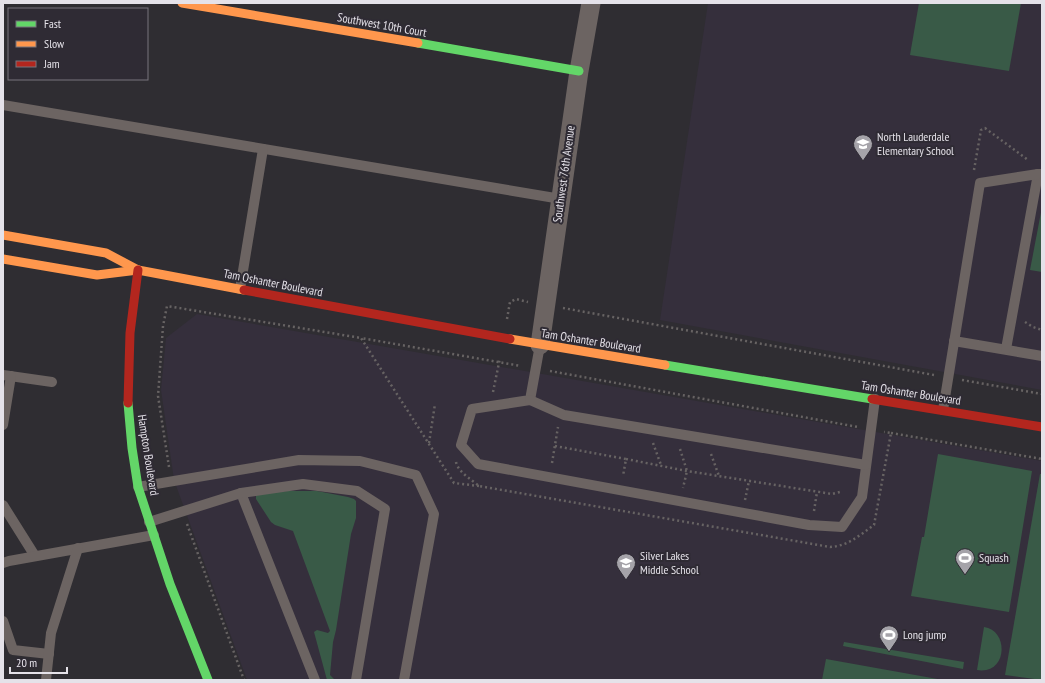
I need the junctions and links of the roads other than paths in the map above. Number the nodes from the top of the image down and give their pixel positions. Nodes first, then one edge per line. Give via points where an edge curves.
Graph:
1 (182, 3) edge
2 (590, 3) edge
3 (579, 71) junction
4 (3, 105) edge
5 (263, 149) junction
6 (1040, 174) edge
7 (561, 199) junction
8 (3, 235) edge
9 (3, 259) edge
10 (138, 270) junction
11 (240, 289) junction
12 (954, 341) junction
13 (540, 345) junction
14 (1006, 349) junction
15 (1042, 356) edge
16 (7, 375) edge
17 (52, 382) dead end
18 (875, 399) junction
19 (530, 400) junction
20 (943, 410) junction
21 (3, 425) edge
22 (1042, 426) edge
23 (866, 465) junction
24 (138, 487) junction
25 (241, 493) junction
26 (3, 506) edge
27 (149, 522) junction
28 (154, 535) junction
29 (78, 548) junction
30 (35, 556) junction
31 (3, 563) edge
32 (3, 621) edge
33 (49, 654) junction
34 (46, 680) edge
35 (208, 680) edge
36 (315, 680) edge
37 (356, 680) edge
38 (404, 680) edge

1 - 3 street, Southwest 10th Court
2 - 3 street, Southwest 76th Avenue
3 - 7 street, Southwest 76th Avenue
4 - 5 lane
5 - 7 lane
5 - 11 lane
6 - 12 lane via 980,183
6 - 14 lane
7 - 13 street, Southwest 76th Avenue
8 - 10 street, Tam Oshanter Boulevard via 106,253
9 - 10 street, Tam Oshanter Boulevard via 96,275
10 - 11 street, Tam Oshanter Boulevard
10 - 24 street, Hampton Boulevard via 130,333 128,402
11 - 13 street, Tam Oshanter Boulevard
12 - 14 lane
12 - 20 lane
13 - 18 street, Tam Oshanter Boulevard
13 - 19 lane
14 - 15 lane
16 - 17 lane
16 - 21 lane
18 - 20 street, Tam Oshanter Boulevard
18 - 23 lane
19 - 23 lane via 564,415
19 - 23 lane via 472,409 461,445 478,464 809,525 842,527 862,497
20 - 22 street, Tam Oshanter Boulevard
24 - 27 street, Hampton Boulevard
24 - 38 lane via 299,460 360,461 416,475 434,514
25 - 27 lane
25 - 36 lane
25 - 37 lane via 303,484 357,490 386,509
26 - 30 lane
27 - 28 street, Hampton Boulevard
28 - 29 lane
28 - 35 street, Hampton Boulevard via 170,584
29 - 30 lane
29 - 33 lane via 51,633
30 - 31 lane
32 - 33 lane via 13,650
33 - 34 lane

